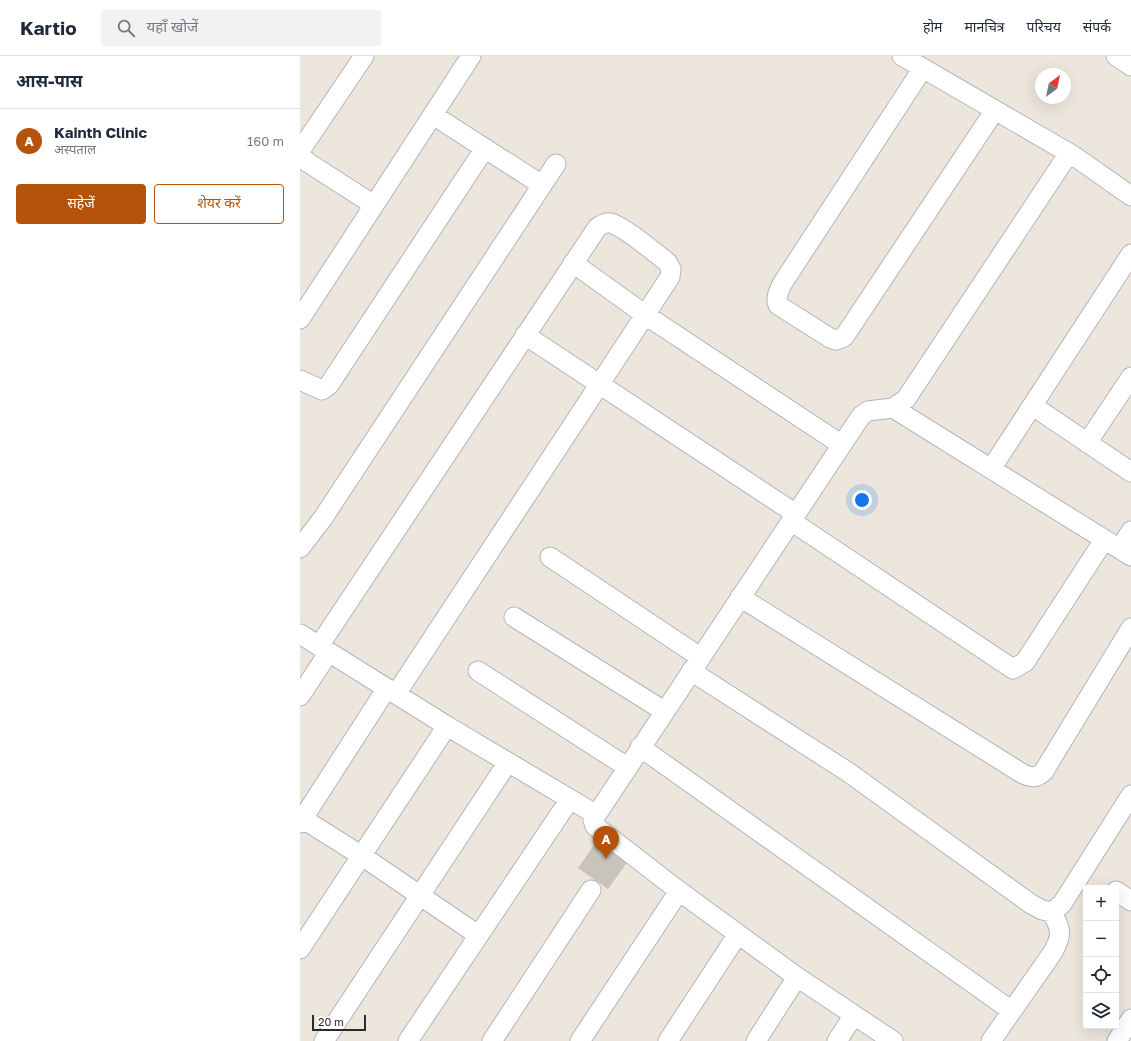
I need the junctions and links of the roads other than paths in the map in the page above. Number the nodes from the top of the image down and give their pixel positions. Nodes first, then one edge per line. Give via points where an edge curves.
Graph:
1 (364, 56) edge
2 (471, 56) edge
3 (902, 56) edge
4 (1116, 56) edge
5 (1131, 66) edge
6 (923, 68) junction
7 (995, 110) junction
8 (433, 115) junction
9 (485, 148) junction
10 (1069, 153) junction
11 (556, 164) dead end
12 (542, 185) junction
13 (1131, 196) edge
14 (374, 206) junction
15 (1131, 254) edge
16 (573, 263) junction
17 (647, 316) junction
18 (300, 319) edge
19 (525, 336) junction
20 (1131, 377) edge
21 (300, 380) edge
22 (599, 383) junction
23 (1033, 406) junction
24 (893, 408) junction
25 (1088, 443) junction
26 (842, 445) junction
27 (991, 469) junction
28 (1131, 472) edge
29 (793, 518) junction
30 (1131, 531) edge
31 (300, 548) edge
32 (1118, 548) edge
33 (550, 557) dead end
34 (740, 597) junction
35 (514, 617) dead end
36 (1131, 628) edge
37 (300, 634) edge
38 (324, 649) junction
39 (696, 664) junction
40 (478, 671) dead end
41 (391, 691) junction
42 (300, 696) edge
43 (664, 711) junction
44 (448, 726) junction
45 (640, 747) junction
46 (508, 762) junction
47 (627, 767) junction
48 (1131, 795) edge
49 (570, 799) junction
50 (595, 814) junction
51 (301, 820) edge
52 (362, 856) junction
53 (591, 890) dead end
54 (679, 891) junction
55 (1119, 893) edge
56 (421, 896) junction
57 (1131, 901) edge
58 (1052, 912) junction
59 (738, 934) junction
60 (478, 935) junction
61 (300, 949) edge
62 (797, 977) junction
63 (1012, 1012) junction
64 (854, 1015) junction
65 (1131, 1019) edge
66 (324, 1041) edge
67 (408, 1041) edge
68 (492, 1041) edge
69 (580, 1041) edge
70 (668, 1041) edge
71 (756, 1041) edge
72 (837, 1041) edge
73 (893, 1041) edge
74 (991, 1041) edge
75 (1117, 1041) edge

1 - 14 street via 302,148 301,155 307,162
2 - 8 street
3 - 6 street
4 - 5 street
6 - 7 street
6 - 7 street via 778,293 778,305 830,338 836,340 844,337
7 - 10 street
8 - 9 street
8 - 14 street
9 - 12 street
9 - 21 street via 329,385 322,390
10 - 13 street
10 - 24 street via 906,399
11 - 12 street
12 - 31 street
14 - 18 street
15 - 23 street
16 - 17 street
16 - 17 street via 597,228 610,223 668,262 671,269 670,277
16 - 19 street
17 - 22 street
17 - 26 street
19 - 22 street
19 - 38 street
20 - 25 street
22 - 29 street
22 - 41 street
23 - 25 street
23 - 27 street
24 - 26 street via 868,411 861,416
24 - 27 street
25 - 28 street
26 - 29 street
27 - 32 street
29 - 32 street via 1013,669 1024,662
29 - 34 street
30 - 32 street
33 - 39 street
34 - 36 street via 1033,778 1044,771
34 - 39 street
35 - 43 street
37 - 38 street
38 - 41 street
38 - 42 street
39 - 43 street
39 - 58 street via 1031,904
40 - 47 street
41 - 44 street
41 - 51 street
43 - 45 street
44 - 46 street
44 - 52 street
45 - 47 street
45 - 63 street
46 - 49 street
46 - 56 street
47 - 50 street
48 - 58 street via 1062,904
49 - 50 street
49 - 60 street
50 - 54 street via 595,826
51 - 52 street
52 - 56 street
52 - 61 street
53 - 68 street
54 - 59 street
54 - 69 street
55 - 57 street
56 - 60 street
56 - 66 street
58 - 63 street via 1061,932 1060,940
59 - 62 street
59 - 70 street
60 - 67 street
62 - 64 street
62 - 71 street
63 - 74 street
64 - 72 street
64 - 73 street
65 - 75 street

